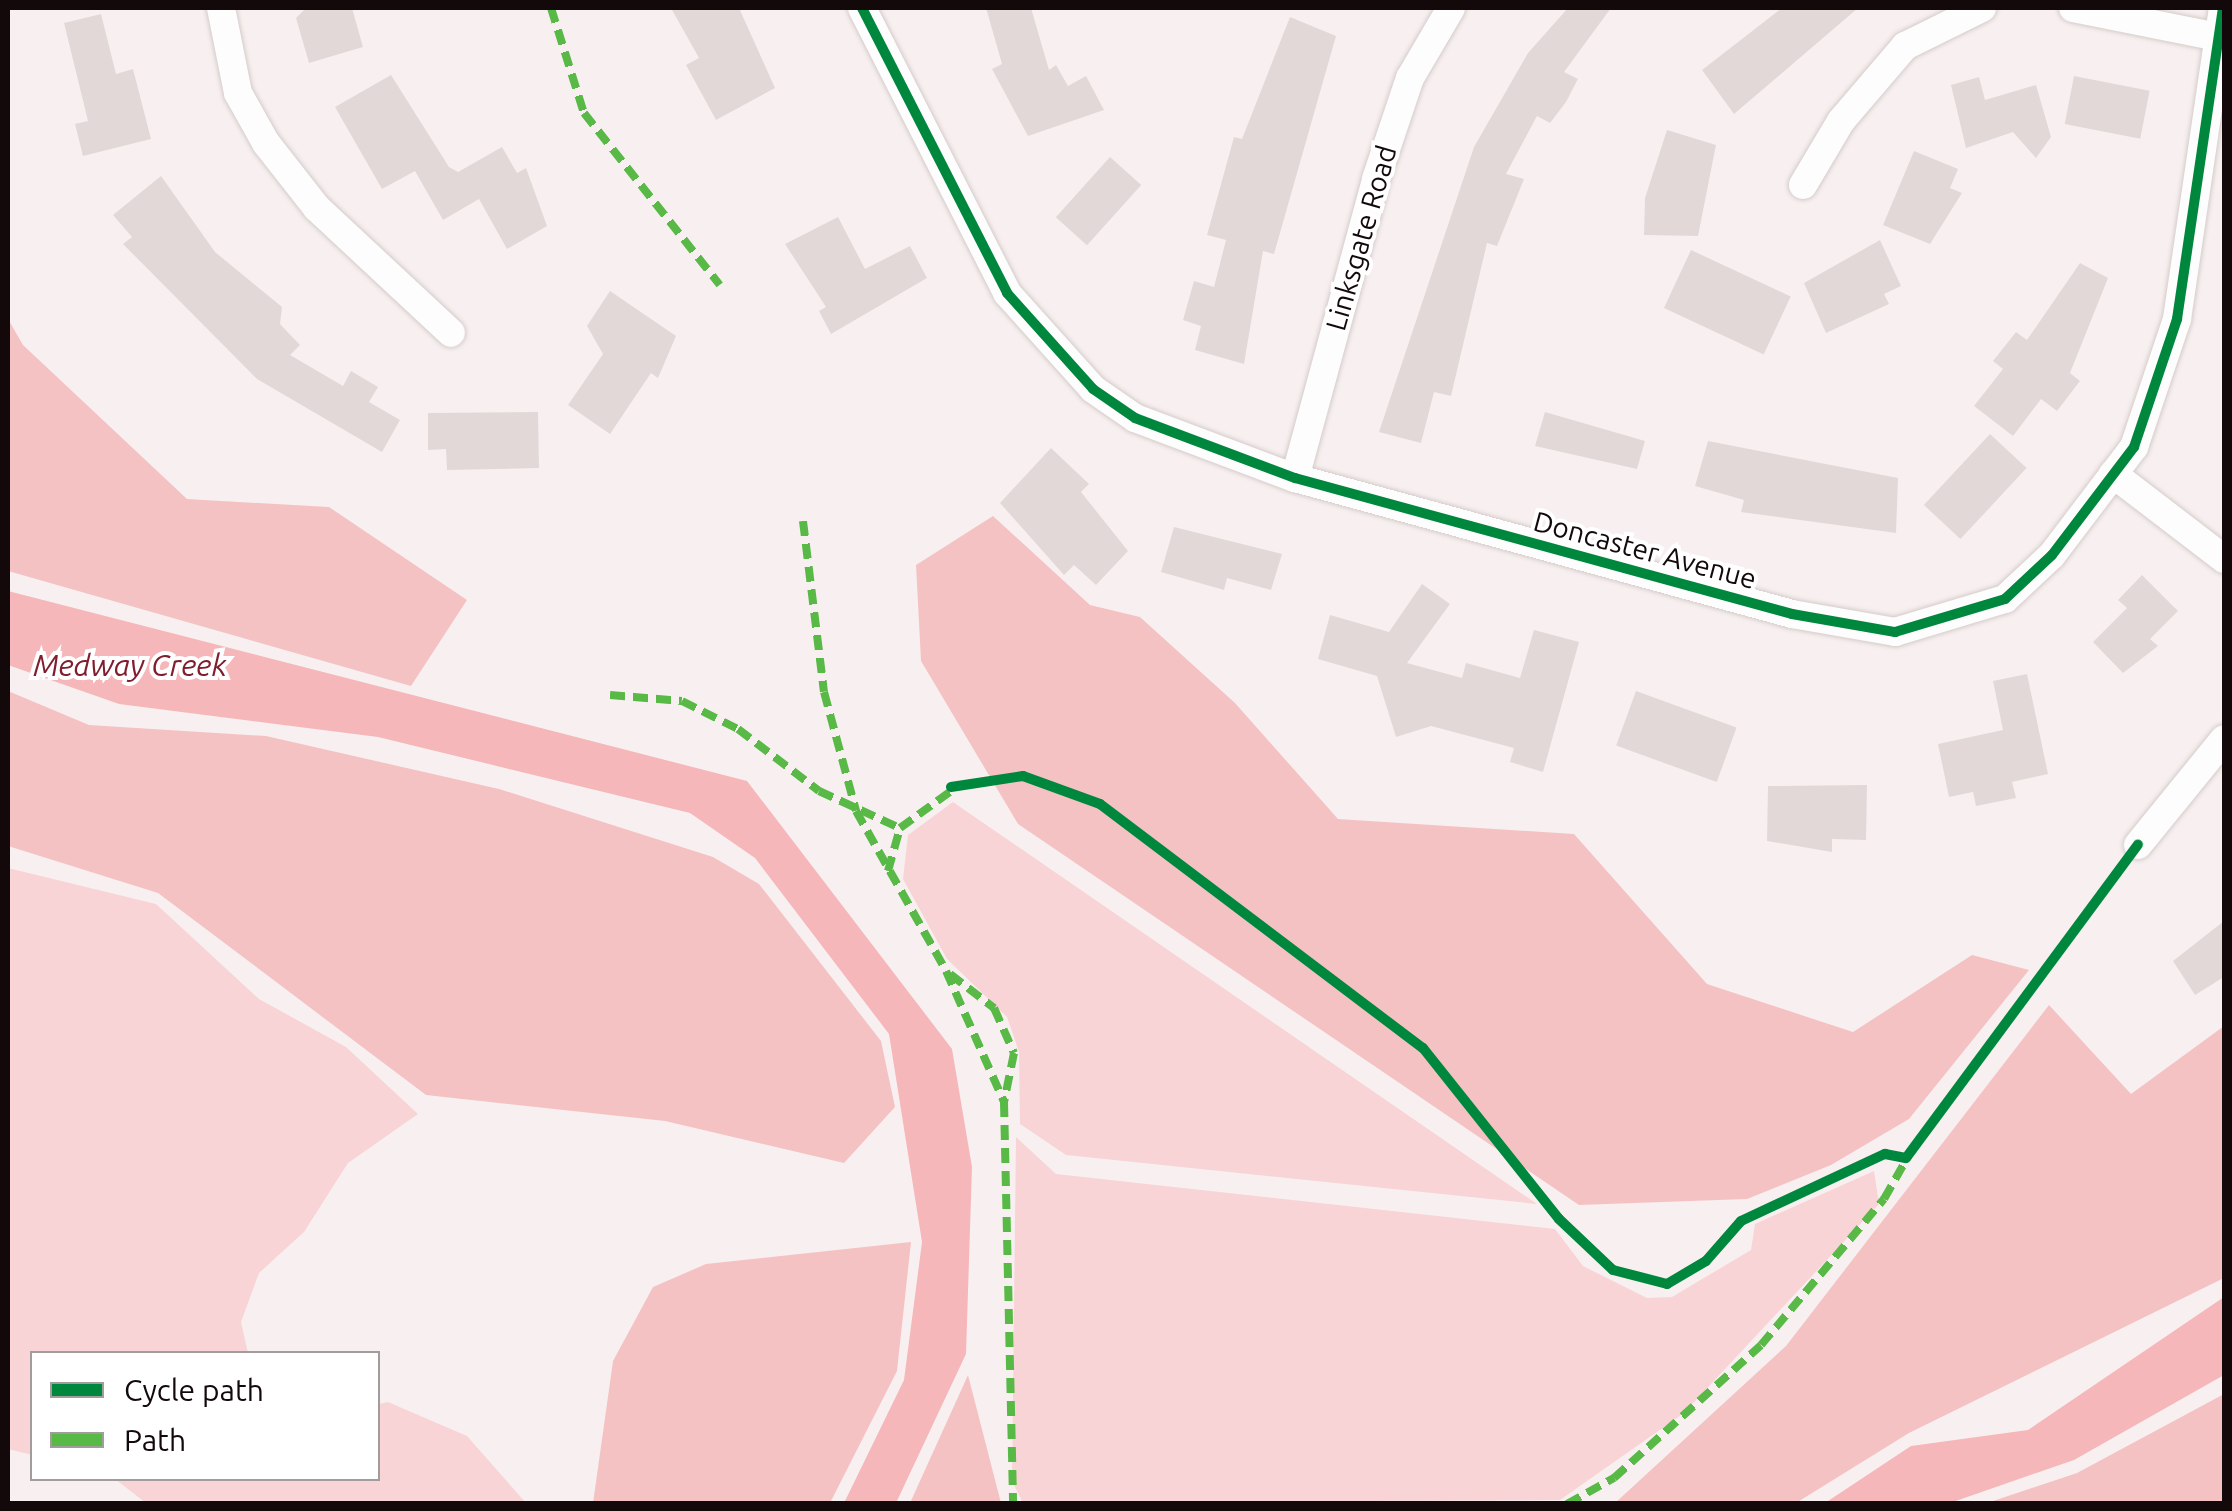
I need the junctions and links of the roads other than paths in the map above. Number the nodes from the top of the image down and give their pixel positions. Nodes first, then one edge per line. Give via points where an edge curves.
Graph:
1 (220, 8) edge
2 (862, 8) edge
3 (1450, 8) edge
4 (1982, 8) edge
5 (2073, 8) edge
6 (2223, 8) edge
7 (2218, 38) junction
8 (1803, 185) dead end
9 (451, 333) dead end
10 (2113, 474) junction
11 (1295, 478) junction
12 (2224, 559) edge
13 (2224, 738) edge
14 (2138, 845) dead end

1 - 9 street via 238,93 266,144 317,208
2 - 11 street, Doncaster Avenue via 968,230 1046,343 1135,418
3 - 11 street, Linksgate Road via 1410,78 1376,179
4 - 8 street via 1905,46 1841,121
5 - 7 street
6 - 7 street, Doncaster Avenue
7 - 10 street, Doncaster Avenue via 2164,370
10 - 11 street, Doncaster Avenue via 2052,556 2004,599 1895,632 1792,614
10 - 12 street
13 - 14 street

